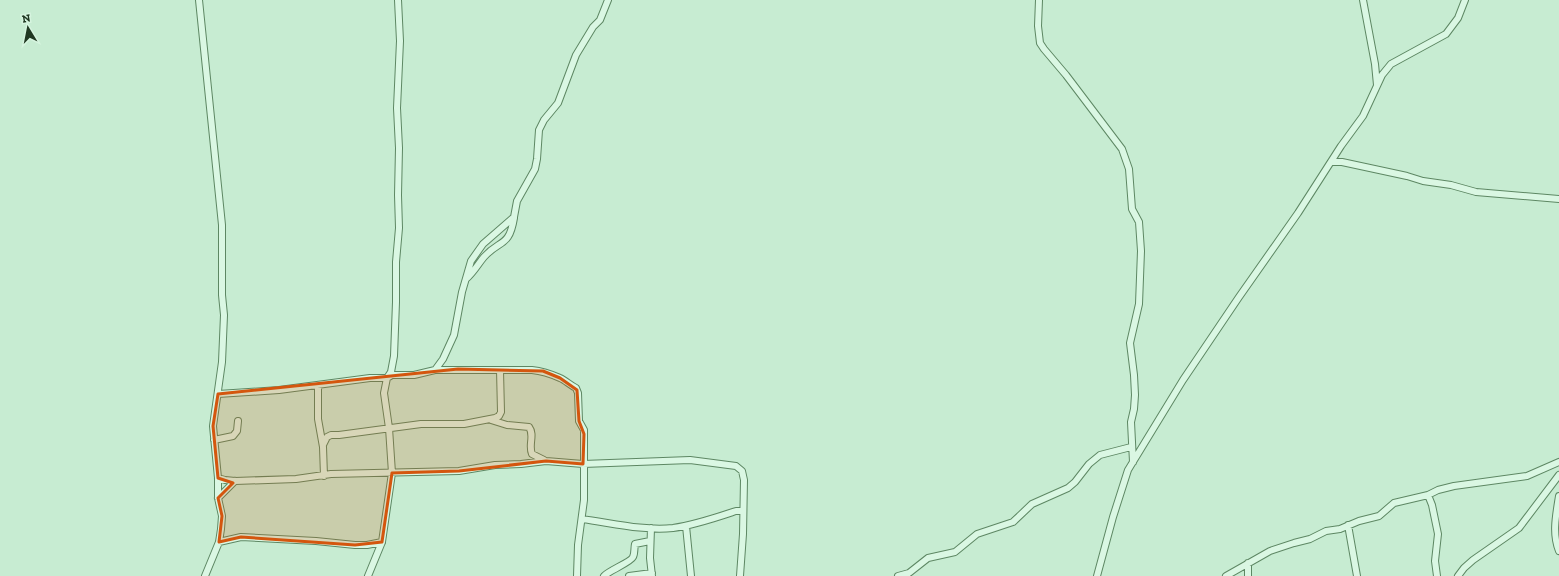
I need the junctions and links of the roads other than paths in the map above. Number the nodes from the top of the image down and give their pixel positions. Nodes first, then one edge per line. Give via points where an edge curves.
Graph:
1 (199, 0) edge
2 (398, 0) edge
3 (608, 0) edge
4 (1039, 0) edge
5 (1363, 0) edge
6 (1465, 0) edge
7 (1377, 84) junction
8 (1331, 162) junction
9 (1559, 199) edge
10 (514, 217) junction
11 (466, 279) junction
12 (435, 370) junction
13 (500, 370) junction
14 (387, 378) junction
15 (318, 385) junction
16 (218, 394) junction
17 (491, 420) junction
18 (238, 421) dead end
19 (389, 428) junction
20 (214, 440) junction
21 (323, 445) junction
22 (1131, 447) junction
23 (546, 461) junction
24 (1133, 462) junction
25 (1557, 463) edge
26 (583, 464) junction
27 (392, 473) junction
28 (1559, 475) edge
29 (324, 476) junction
30 (218, 478) junction
31 (234, 481) junction
32 (1428, 495) junction
33 (1559, 496) edge
34 (218, 498) junction
35 (744, 511) junction
36 (582, 519) junction
37 (1348, 525) junction
38 (686, 526) junction
39 (651, 528) junction
40 (219, 542) junction
41 (382, 542) junction
42 (650, 542) junction
43 (1559, 551) edge
44 (1248, 563) junction
45 (652, 575) edge
46 (206, 576) edge
47 (368, 576) edge
48 (577, 576) edge
49 (604, 576) edge
50 (629, 576) edge
51 (691, 576) edge
52 (740, 576) edge
53 (898, 576) edge
54 (1097, 576) edge
55 (1226, 576) edge
56 (1248, 576) edge
57 (1357, 576) edge
58 (1437, 576) edge
59 (1458, 576) edge

1 - 16 street via 222,225 224,344
2 - 14 street via 399,228 394,356
3 - 10 street via 600,20 576,55 558,103 539,130 535,169 517,200
4 - 22 street via 1040,43 1122,149 1129,170 1132,208 1139,222 1142,251 1139,304 1130,343 1135,395
5 - 7 street
6 - 7 street via 1458,18 1446,34 1391,64
7 - 8 street via 1363,116
8 - 9 street via 1342,162 1476,192
8 - 24 street via 1294,220 1202,351
10 - 11 street via 478,248
10 - 11 street via 508,239 487,254
11 - 12 street via 454,335
12 - 13 street
12 - 14 street via 414,375 391,375
13 - 17 street via 501,412
13 - 26 street via 543,371 576,388 579,421 584,434
14 - 15 street
14 - 19 street via 384,393
15 - 16 street
15 - 21 street via 318,419
16 - 20 street via 213,426
17 - 19 street via 466,424 427,423
17 - 23 street via 507,425 529,427 532,431 532,454
18 - 20 street via 233,436
19 - 21 street via 330,435
19 - 27 street
20 - 30 street
21 - 29 street
22 - 24 street
22 - 53 street via 1096,458 1068,488 1032,504 1013,522 977,534 955,552 928,558 909,573
23 - 26 street
23 - 27 street via 459,471
24 - 54 street via 1113,517
25 - 28 street
25 - 32 street via 1527,476 1454,486
26 - 35 street via 690,460 736,466 743,475
26 - 36 street
27 - 29 street
27 - 41 street
28 - 59 street via 1519,528 1473,560
29 - 31 street
30 - 31 street
30 - 34 street
31 - 34 street
32 - 37 street via 1394,503 1379,516
32 - 58 street via 1438,535 1435,561
33 - 43 street via 1555,526
34 - 40 street via 222,516
35 - 38 street via 736,511
35 - 52 street
36 - 39 street
36 - 48 street
37 - 44 street via 1270,551
37 - 57 street
38 - 39 street
38 - 51 street
39 - 42 street
40 - 41 street via 241,537 355,545
40 - 46 street
41 - 47 street
42 - 45 street
42 - 49 street via 635,544 631,560 610,570
44 - 55 street
44 - 56 street
45 - 50 street

